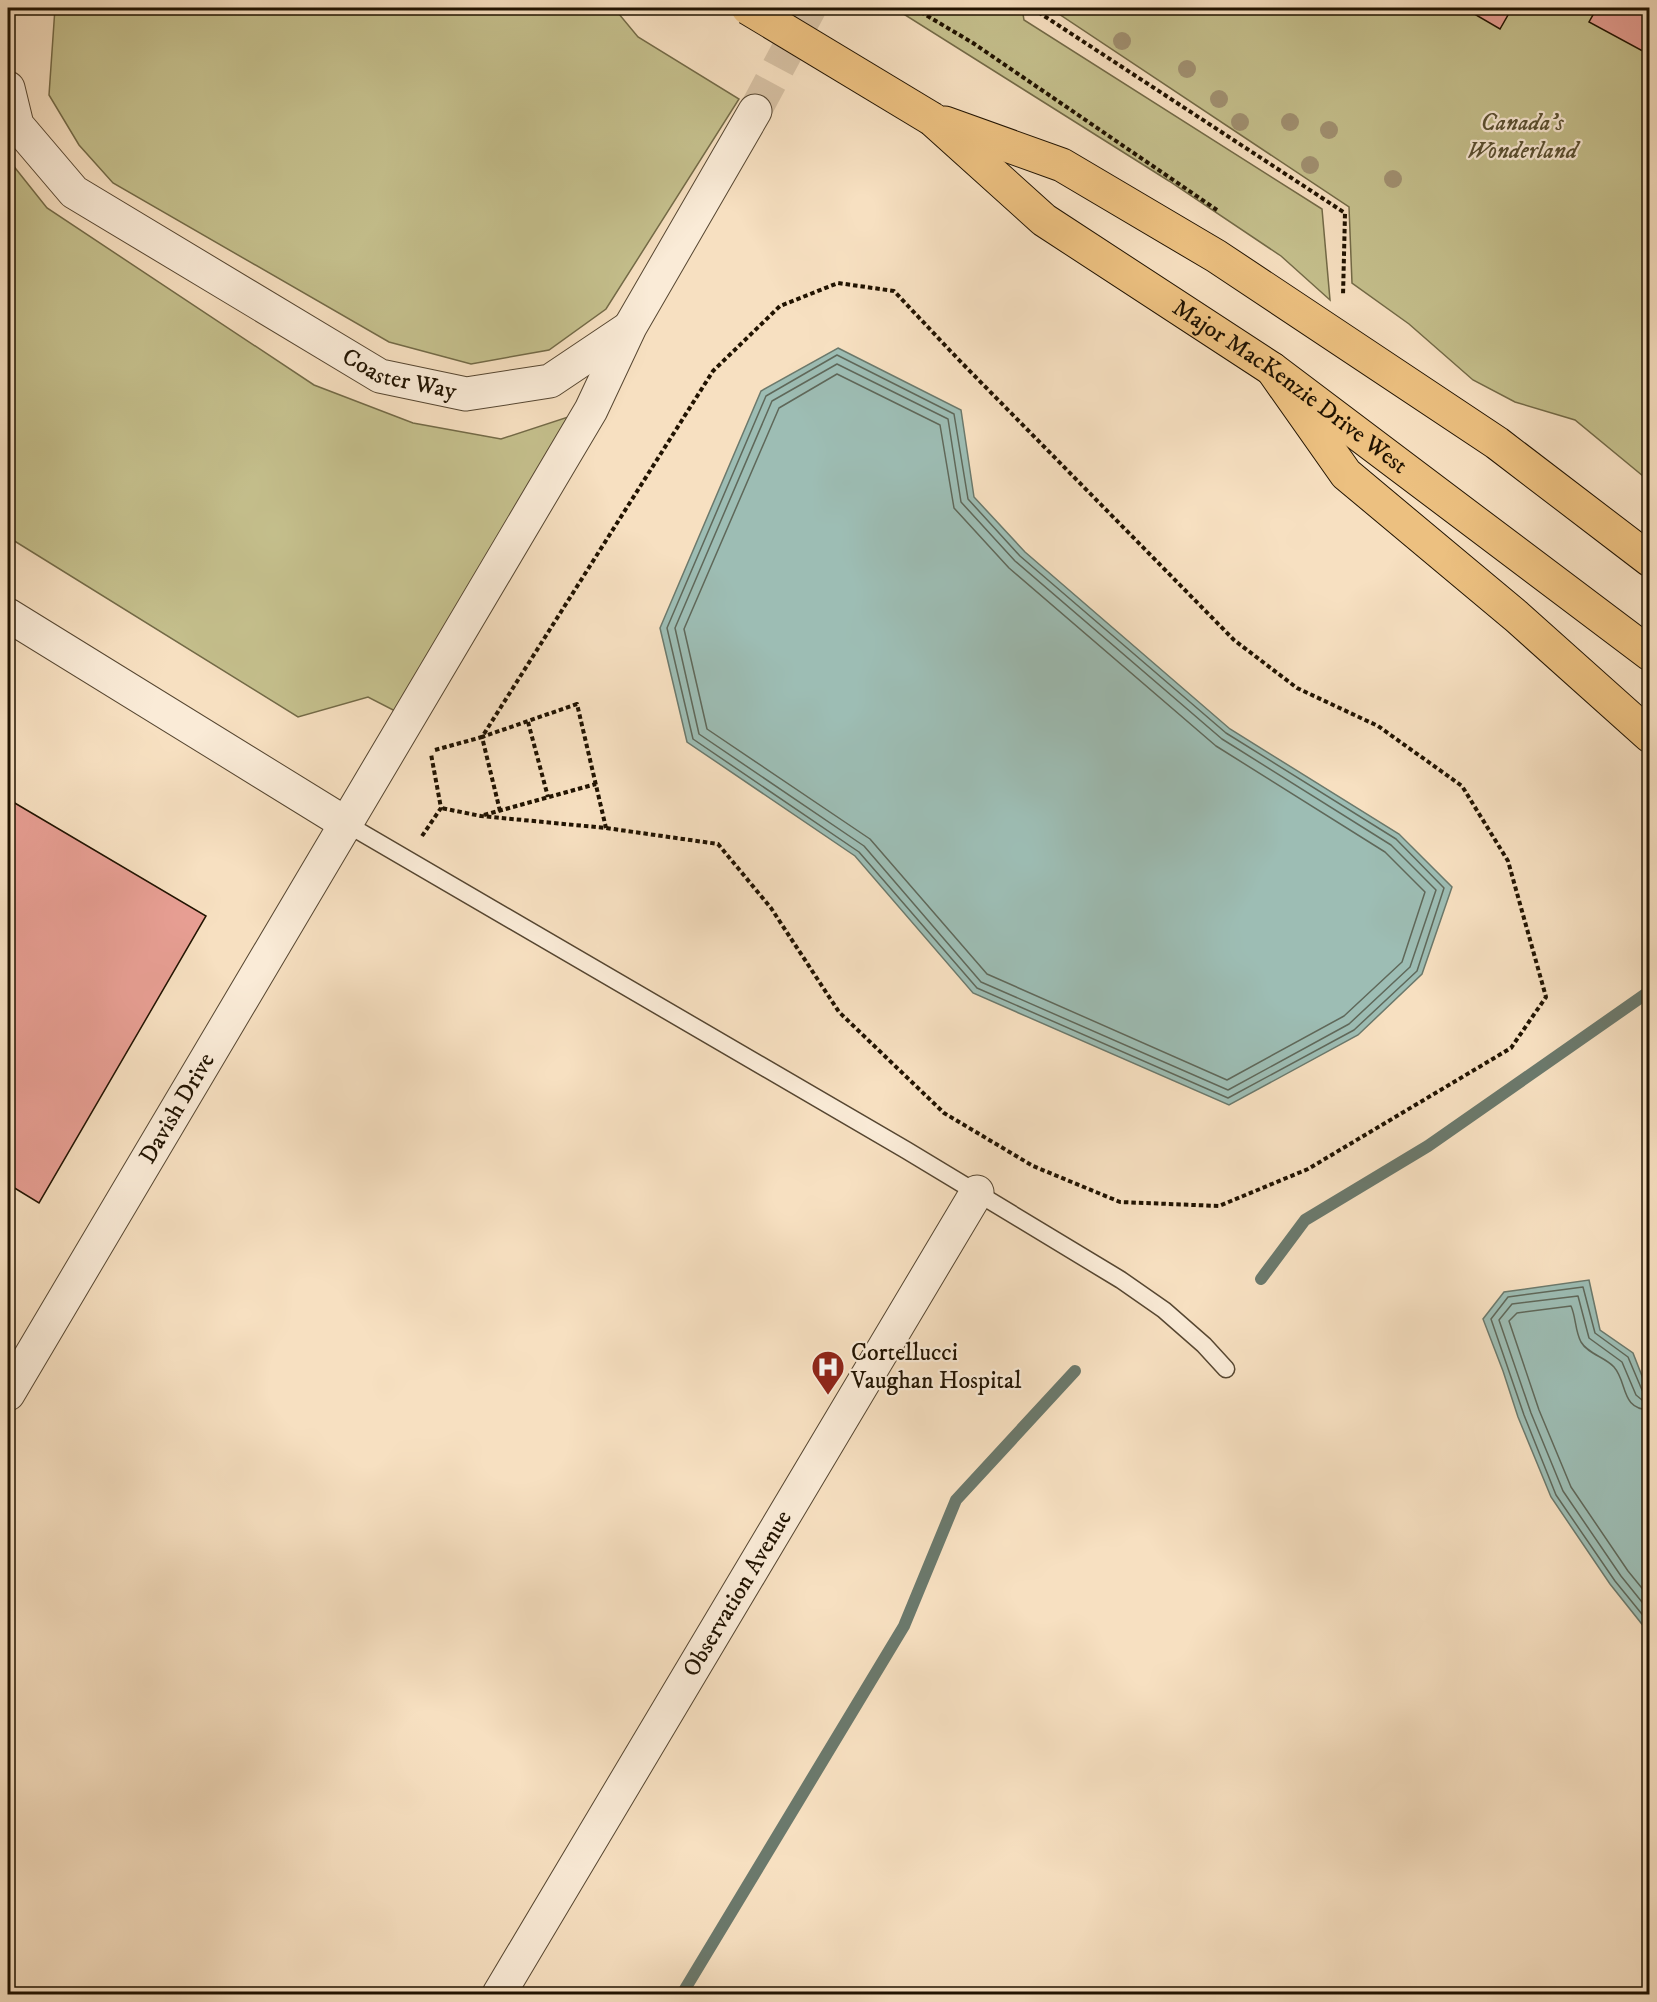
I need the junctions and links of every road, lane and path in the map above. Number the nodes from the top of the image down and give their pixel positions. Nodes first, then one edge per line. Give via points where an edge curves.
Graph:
1 (748, 8) edge
2 (914, 8) edge
3 (1032, 8) edge
4 (8, 88) edge
5 (755, 111) tunnel mouth
6 (932, 118) junction
7 (1225, 215) dead end
8 (1351, 302) dead end
9 (630, 327) junction
10 (1272, 369) junction
11 (1650, 560) edge
12 (8, 615) edge
13 (1650, 654) edge
14 (528, 722) junction
15 (1650, 736) edge
16 (482, 737) junction
17 (596, 784) junction
18 (548, 797) junction
19 (441, 808) junction
20 (501, 811) junction
21 (482, 816) junction
22 (345, 823) junction
23 (606, 828) junction
24 (407, 859) junction
25 (977, 1192) junction
26 (1226, 1369) dead end
27 (8, 1394) edge
28 (500, 1995) edge

1 - 6 main road, Major MacKenzie Drive West, bridge
2 - 7 path via 973,43
3 - 8 path via 1345,213 1342,295
4 - 9 street, Coaster Way via 17,125 74,192 380,376 466,394 549,381
5 - 9 street, Coaster Way
6 - 10 main road, Major MacKenzie Drive West via 1044,220
6 - 11 main road, Major MacKenzie Drive West via 1062,165 1216,256 1497,443
9 - 22 street, Davish Drive via 591,410
10 - 13 main road, Major MacKenzie Drive West
10 - 15 main road via 1346,474 1516,615
12 - 22 street
14 - 16 path
14 - 17 path via 578,704
14 - 18 path
16 - 19 path via 430,751
16 - 20 path
16 - 23 path via 713,371 780,306 838,283 894,291 1234,640 1297,688 1378,726 1462,786 1508,861 1546,997 1511,1048 1308,1169 1219,1206 1120,1202 1033,1166 944,1113 839,1012 771,908 718,844
17 - 18 path
17 - 23 path
18 - 20 path
19 - 21 path
19 - 24 path
20 - 21 path
21 - 23 path
22 - 24 lane
22 - 27 street, Davish Drive
24 - 25 lane
25 - 26 lane via 1164,1310
25 - 28 street, Observation Avenue

